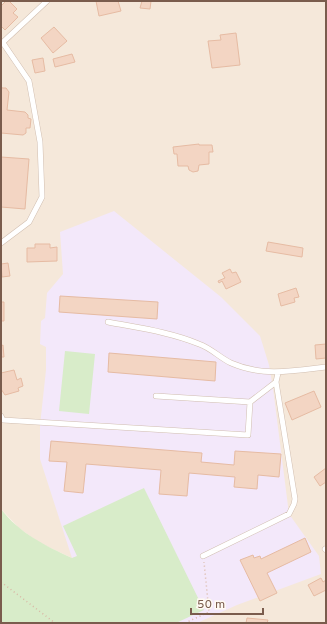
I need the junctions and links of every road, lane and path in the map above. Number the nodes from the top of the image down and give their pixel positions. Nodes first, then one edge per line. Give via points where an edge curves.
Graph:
1 (47, 1) edge
2 (2, 44) edge
3 (1, 243) edge
4 (108, 322) dead end
5 (326, 366) edge
6 (278, 373) junction
7 (276, 382) junction
8 (156, 396) dead end
9 (250, 402) junction
10 (1, 416) edge
11 (203, 556) joint
12 (1, 582) edge
13 (55, 623) edge
14 (185, 623) edge

1 - 2 lane
2 - 3 lane via 29,81 40,142 42,197 29,222
4 - 6 lane via 177,336 201,345 246,369
5 - 6 lane
6 - 7 lane
7 - 9 lane
7 - 11 lane via 295,499 292,509 289,514
8 - 9 lane
9 - 10 lane via 248,435 3,420
11 - 14 path via 209,612
12 - 13 path

